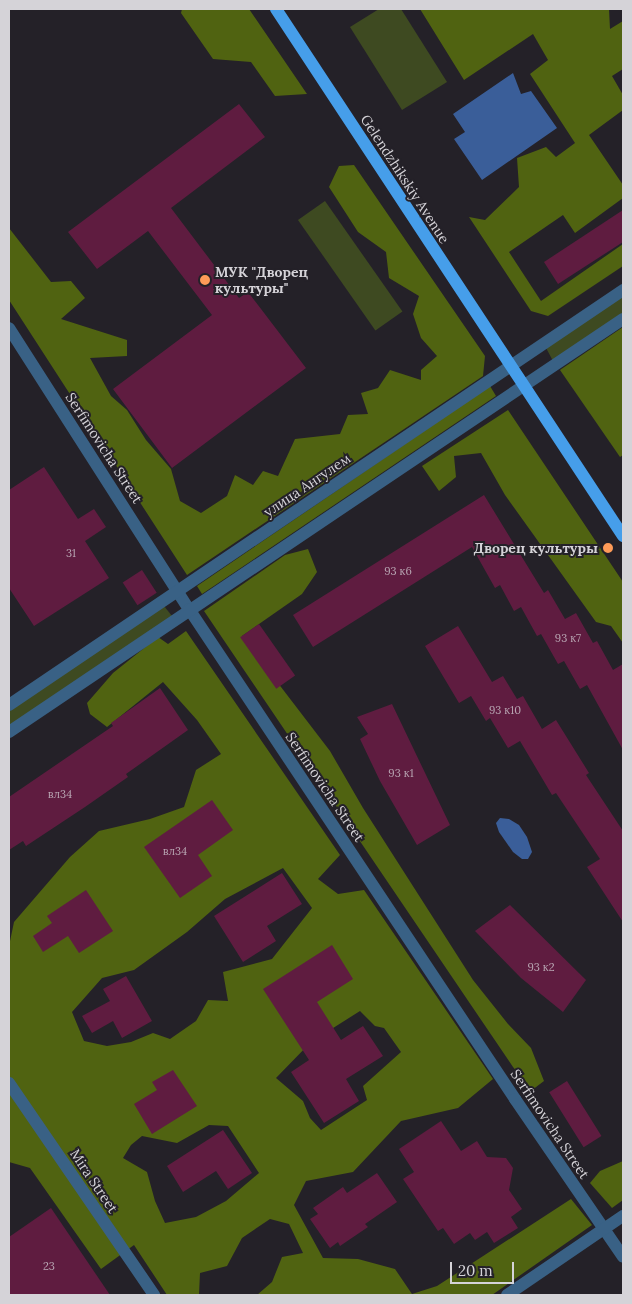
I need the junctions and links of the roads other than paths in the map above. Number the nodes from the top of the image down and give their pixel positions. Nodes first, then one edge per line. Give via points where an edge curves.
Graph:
1 (276, 9) edge
2 (623, 290) edge
3 (623, 319) edge
4 (9, 328) edge
5 (509, 365) junction
6 (523, 385) junction
7 (623, 536) edge
8 (178, 591) junction
9 (189, 610) junction
10 (9, 705) edge
11 (9, 732) edge
12 (9, 1083) edge
13 (623, 1216) edge
14 (604, 1229) junction
15 (623, 1257) edge
16 (154, 1295) edge
17 (507, 1295) edge

1 - 5 main road, Gelendzhikskiy Avenue
2 - 5 street, улица Ангулем
3 - 6 street
4 - 8 street, Serfimovicha Street
5 - 6 main road, Gelendzhikskiy Avenue
5 - 8 street, улица Ангулем
6 - 7 main road
6 - 9 street
8 - 9 street, Serfimovicha Street
8 - 10 street, улица Ангулем
9 - 11 street
9 - 14 street, Serfimovicha Street
12 - 16 street, Mira Street
13 - 14 street
14 - 15 street, Serfimovicha Street
14 - 17 street

